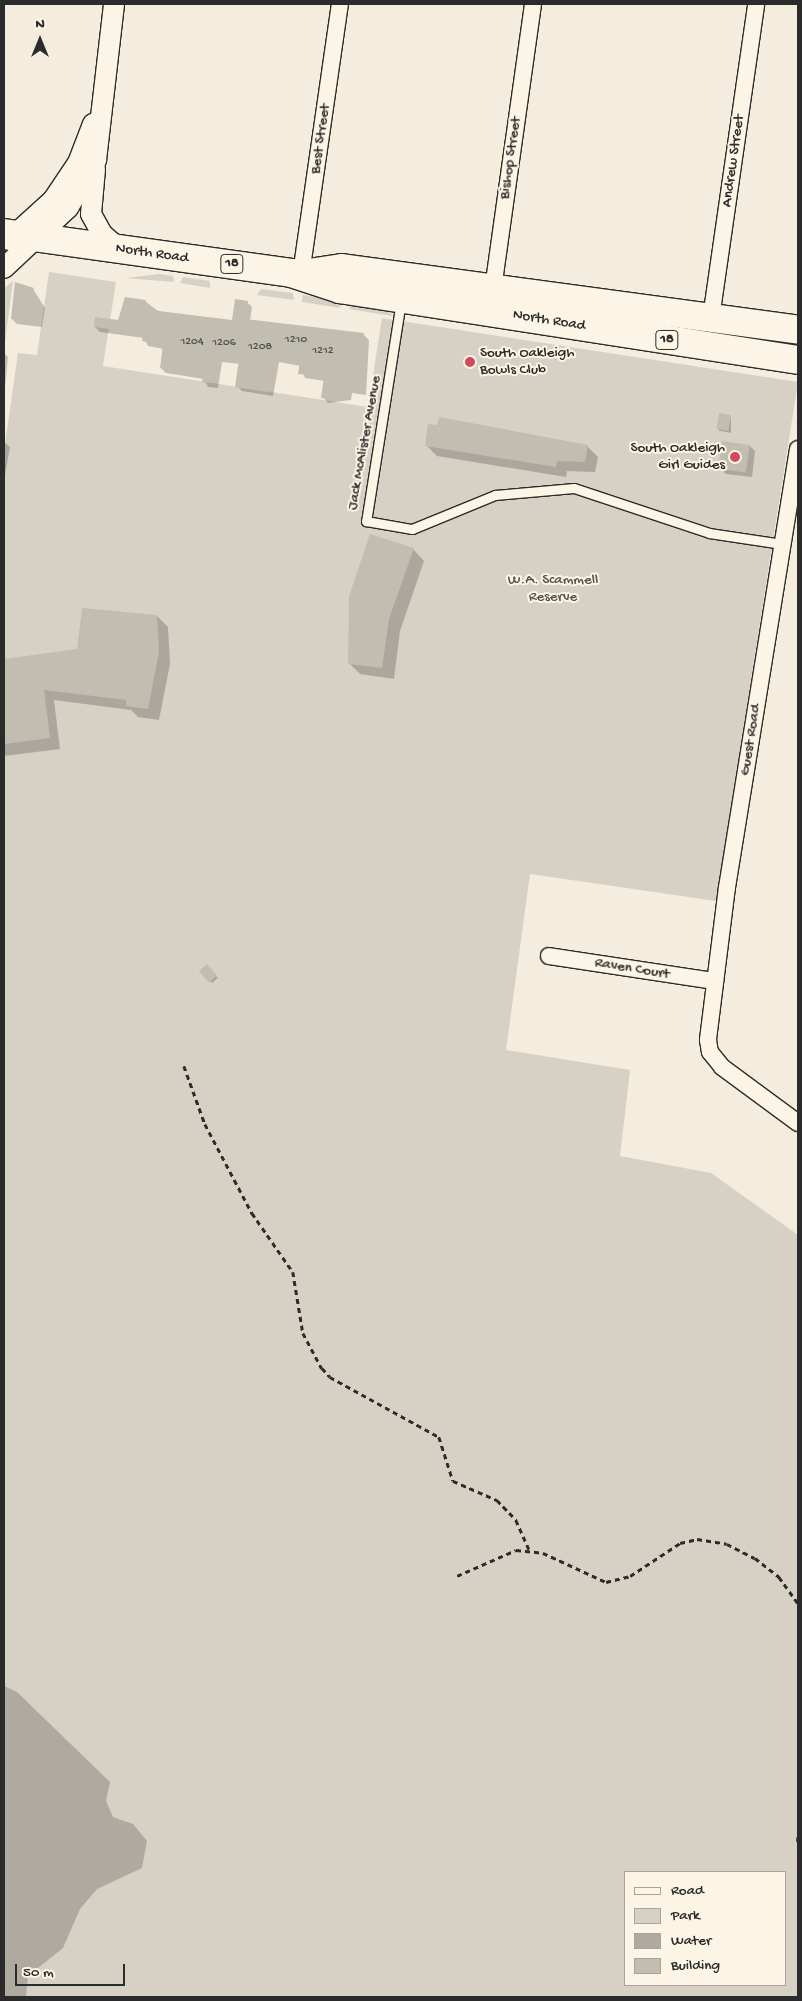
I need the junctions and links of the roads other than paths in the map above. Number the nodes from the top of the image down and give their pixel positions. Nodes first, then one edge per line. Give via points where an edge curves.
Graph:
1 (114, 4) edge
2 (340, 4) edge
3 (533, 4) edge
4 (756, 4) edge
5 (100, 105) junction
6 (96, 160) junction
7 (16, 238) edge
8 (119, 249) junction
9 (4, 268) edge
10 (301, 274) junction
11 (402, 298) junction
12 (491, 300) junction
13 (712, 318) junction
14 (798, 330) edge
15 (798, 360) edge
16 (798, 449) edge
17 (782, 544) junction
18 (549, 956) dead end
19 (715, 981) junction
20 (798, 1123) edge

1 - 5 street
2 - 10 street, Best Street
3 - 12 street, Bishop Street
4 - 13 street, Andrew Street
5 - 6 street
5 - 7 street via 78,163 53,200
6 - 7 street via 68,208
6 - 8 street via 91,214 102,234
7 - 8 highway, North Road / 18
7 - 9 street
8 - 10 highway, North Road / 18
10 - 11 highway, North Road / 18 via 340,289
10 - 12 highway, North Road / 18 via 342,268
11 - 12 highway, North Road / 18
11 - 17 lane, Jack McAlister Avenue via 366,521 412,529 495,495 574,488 699,530
12 - 13 highway, North Road / 18
12 - 15 highway, North Road / 18
13 - 14 highway, North Road / 18
16 - 17 street, Guest Road
17 - 19 street, Guest Road
18 - 19 street, Raven Court
19 - 20 street, Guest Road via 708,1031 710,1052 722,1067

